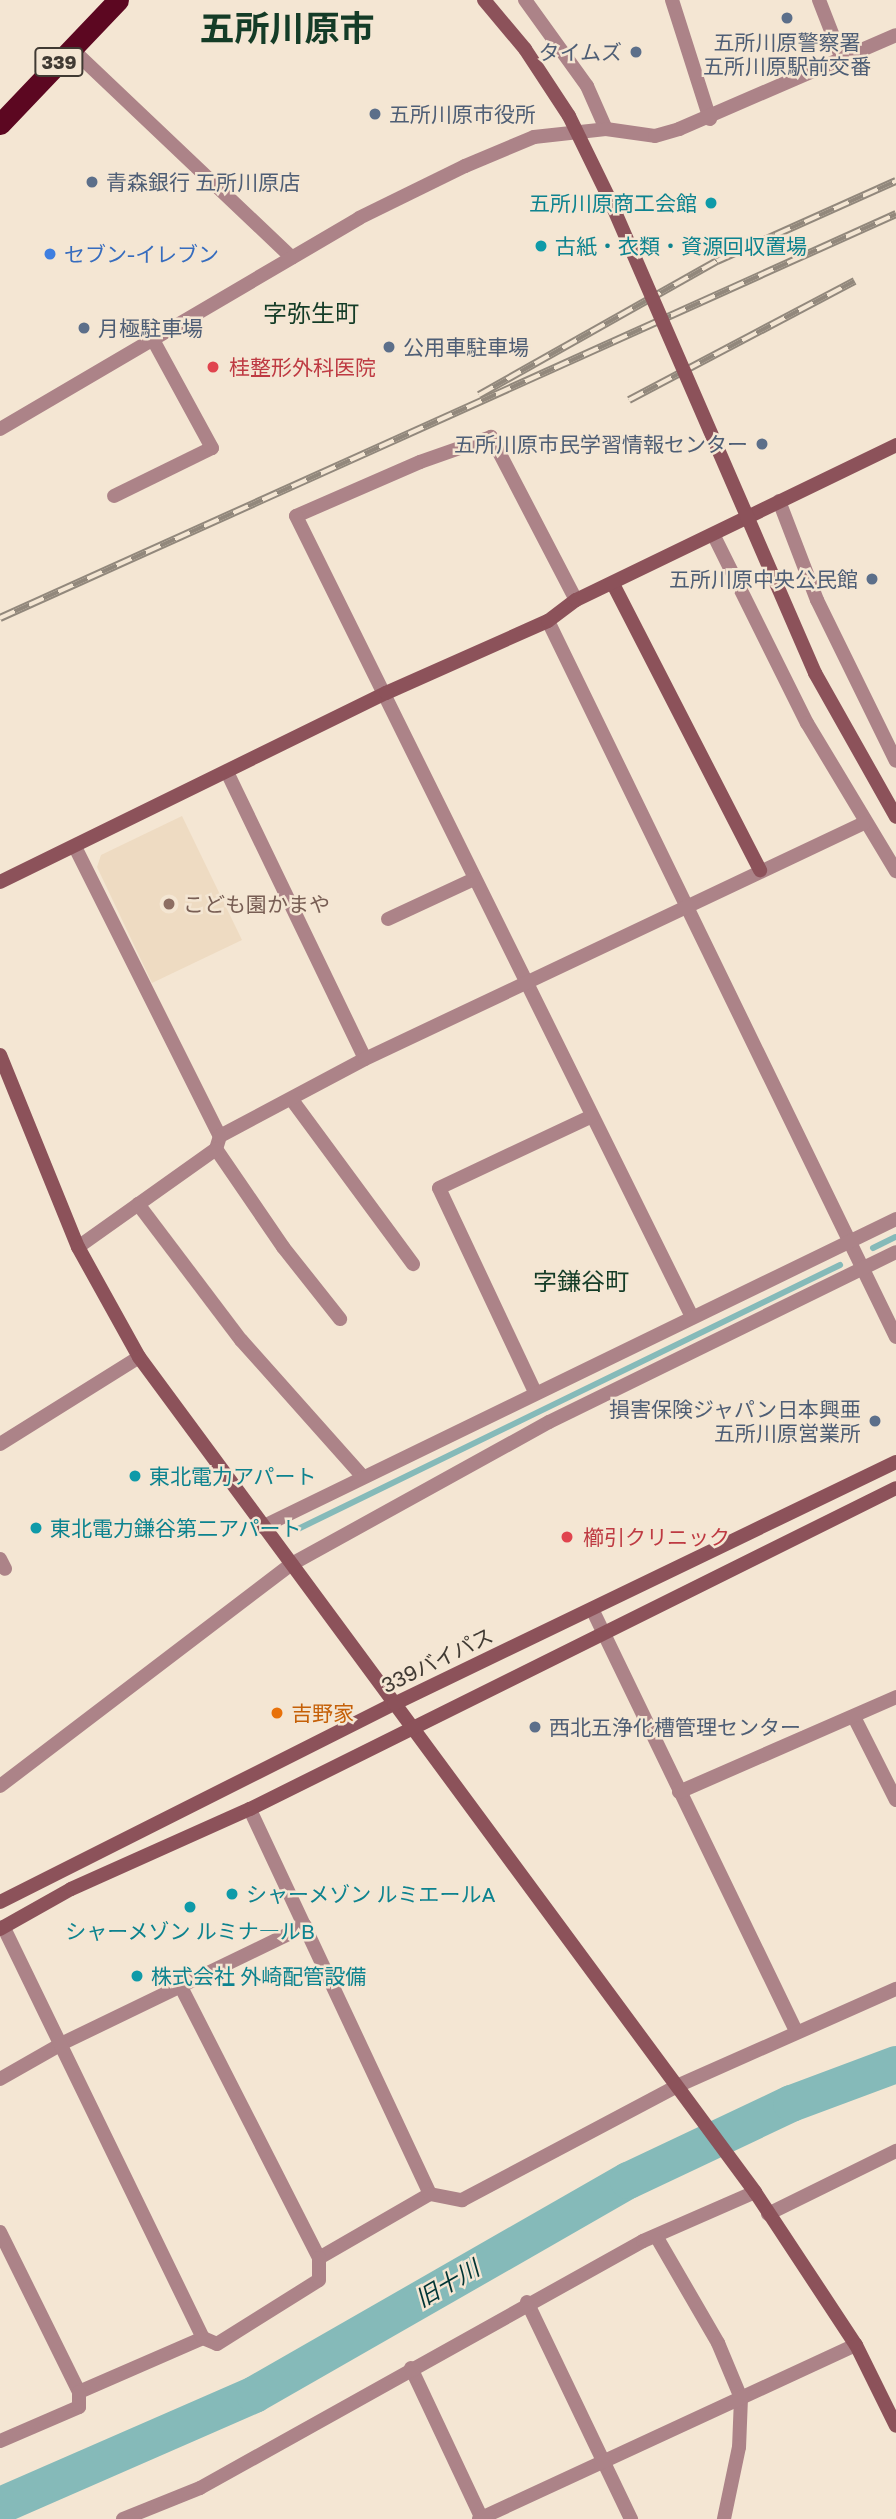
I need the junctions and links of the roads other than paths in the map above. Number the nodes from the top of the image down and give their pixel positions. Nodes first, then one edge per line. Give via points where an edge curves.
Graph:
1 (118, 0) edge
2 (484, 0) edge
3 (525, 0) edge
4 (672, 0) edge
5 (819, 0) edge
6 (896, 35) edge
7 (72, 49) junction
8 (842, 59) junction
9 (710, 119) junction
10 (0, 124) edge
11 (606, 129) junction
12 (292, 258) junction
13 (153, 340) junction
14 (0, 429) edge
15 (896, 445) edge
16 (114, 496) dead end
17 (779, 501) junction
18 (714, 536) junction
19 (613, 584) junction
20 (576, 600) junction
21 (548, 621) junction
22 (386, 693) junction
23 (896, 761) edge
24 (227, 772) junction
25 (896, 817) edge
26 (864, 823) junction
27 (75, 847) junction
28 (760, 870) junction
29 (896, 871) edge
30 (474, 879) junction
31 (0, 882) edge
32 (684, 904) junction
33 (388, 919) dead end
34 (523, 982) junction
35 (0, 1055) edge
36 (365, 1059) junction
37 (292, 1100) junction
38 (592, 1116) junction
39 (218, 1142) junction
40 (138, 1204) junction
41 (896, 1219) edge
42 (849, 1241) junction
43 (78, 1247) junction
44 (896, 1252) edge
45 (413, 1264) dead end
46 (862, 1269) junction
47 (691, 1315) junction
48 (340, 1319) dead end
49 (896, 1337) edge
50 (139, 1357) junction
51 (535, 1392) junction
52 (0, 1444) edge
53 (896, 1462) edge
54 (363, 1477) junction
55 (896, 1488) edge
56 (261, 1527) junction
57 (290, 1565) junction
58 (592, 1609) junction
59 (603, 1631) junction
60 (896, 1697) edge
61 (394, 1704) junction
62 (853, 1717) junction
63 (411, 1727) junction
64 (1, 1785) edge
65 (679, 1792) junction
66 (896, 1800) edge
67 (250, 1809) junction
68 (0, 1902) edge
69 (305, 1926) junction
70 (1, 1928) edge
71 (181, 1987) junction
72 (896, 1989) edge
73 (796, 2031) junction
74 (63, 2043) junction
75 (0, 2079) edge
76 (677, 2086) junction
77 (896, 2151) edge
78 (754, 2190) junction
79 (430, 2194) junction
80 (768, 2214) junction
81 (0, 2232) edge
82 (656, 2236) junction
83 (319, 2258) junction
84 (527, 2302) junction
85 (204, 2337) junction
86 (856, 2345) junction
87 (411, 2368) junction
88 (79, 2392) junction
89 (741, 2398) junction
90 (896, 2427) edge
91 (0, 2441) edge
92 (602, 2462) junction
93 (122, 2519) edge
94 (481, 2519) edge
95 (631, 2519) edge
96 (724, 2519) edge

1 - 7 highway, 339
2 - 25 street, bridge via 525,49 569,116 609,198 815,674
3 - 11 street via 587,86
4 - 9 street
5 - 8 street
6 - 8 street
7 - 10 highway, 339
7 - 12 street
8 - 9 street
9 - 11 street via 655,135
11 - 12 street via 534,136 359,218
12 - 13 street
13 - 14 street
13 - 16 street via 212,448
15 - 17 street
17 - 18 street
17 - 23 street via 837,646
18 - 19 street
18 - 26 street via 807,723
19 - 20 street
19 - 28 street
20 - 21 street
20 - 22 street via 491,437 296,516
21 - 22 street
21 - 32 street
22 - 24 street
22 - 30 street
24 - 27 street
24 - 36 street
26 - 28 street
26 - 29 street
27 - 31 street
27 - 39 street
28 - 32 street
30 - 33 street
30 - 34 street
32 - 34 street
32 - 42 street
34 - 36 street
34 - 38 street
35 - 43 street
36 - 37 street
37 - 39 street
37 - 45 street
38 - 47 street
38 - 51 street via 439,1188
39 - 40 street
39 - 48 street via 283,1247
40 - 43 street
40 - 54 street via 241,1340
41 - 42 street
42 - 46 street
42 - 47 street
43 - 50 street
44 - 46 street
46 - 49 street
46 - 57 street via 550,1422
47 - 51 street
50 - 52 street
50 - 56 street
51 - 54 street
53 - 58 street, 339バイパス
54 - 56 street
55 - 59 street
56 - 57 street
57 - 61 street
57 - 64 street
58 - 59 street
58 - 61 street, 339バイパス
59 - 63 street
59 - 65 street
60 - 62 street
61 - 63 street
61 - 68 street, 339バイパス
62 - 65 street
62 - 66 street
63 - 67 street
63 - 76 street
65 - 73 street
67 - 69 street
67 - 70 street via 71,1889
69 - 71 street
69 - 79 street
70 - 74 street
71 - 74 street
71 - 83 street
72 - 73 street
73 - 76 street
74 - 75 street
74 - 85 street
76 - 78 street
76 - 79 street via 462,2200
77 - 80 street
78 - 80 street
78 - 82 street
79 - 83 street
80 - 86 street
81 - 88 street
82 - 84 street
82 - 89 street via 718,2343
83 - 85 street via 319,2280 217,2344
84 - 87 street
84 - 92 street
85 - 88 street
86 - 89 street
86 - 90 street
87 - 93 street via 200,2487
87 - 94 street
88 - 91 street via 79,2407
89 - 92 street
89 - 96 street via 739,2447
92 - 94 street
92 - 95 street

